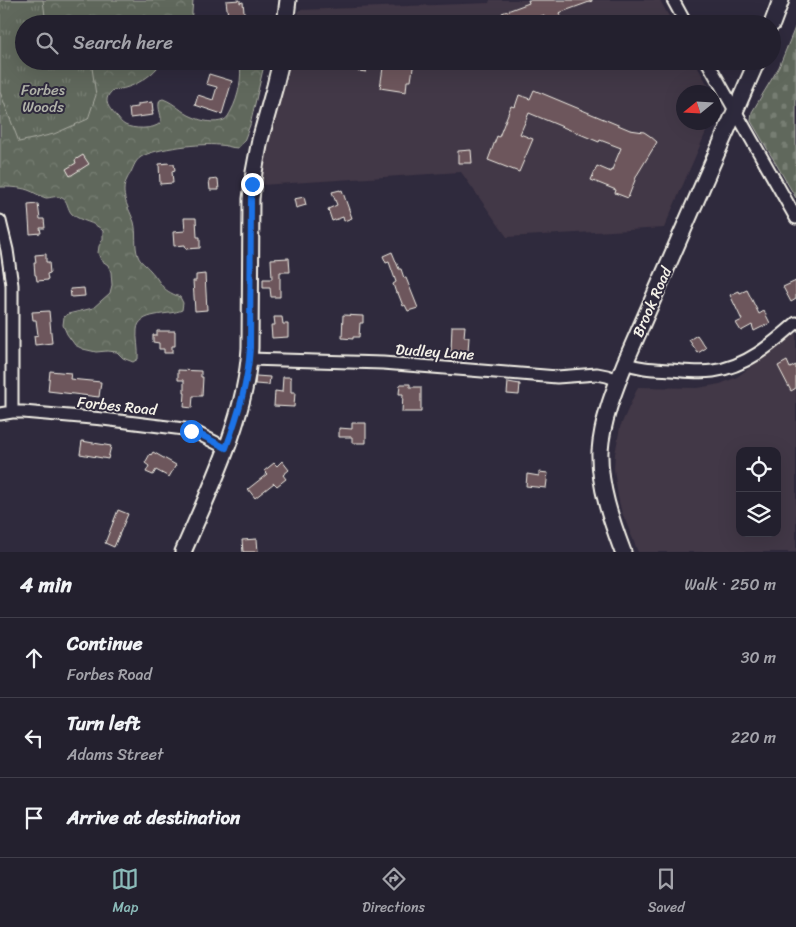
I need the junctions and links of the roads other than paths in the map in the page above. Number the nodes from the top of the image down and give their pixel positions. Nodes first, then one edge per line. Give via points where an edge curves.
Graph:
1 (288, 0) edge
2 (673, 0) edge
3 (781, 0) edge
4 (287, 15) edge
5 (681, 15) edge
6 (775, 15) edge
7 (279, 70) edge
8 (713, 70) edge
9 (753, 70) edge
10 (735, 111) junction
11 (796, 218) edge
12 (0, 221) edge
13 (4, 260) edge
14 (796, 323) edge
15 (249, 359) junction
16 (625, 363) junction
17 (618, 380) junction
18 (12, 412) junction
19 (0, 414) edge
20 (226, 448) junction
21 (183, 552) edge
22 (623, 552) edge

1 - 4 main road
2 - 5 street
3 - 6 main road
7 - 15 main road via 258,145 251,199
8 - 10 street
9 - 10 main road, Brook Road
10 - 11 street
10 - 16 main road, Brook Road
12 - 13 street
13 - 18 street via 12,293
14 - 16 street via 759,353 720,370 653,369
15 - 17 street, Dudley Lane via 384,363 557,376 597,374
15 - 20 main road via 243,396
16 - 17 main road, Brook Road
17 - 22 main road, Brook Road via 601,442 600,464 608,511
18 - 19 street, Forbes Road
18 - 20 street, Forbes Road via 184,429
20 - 21 main road

